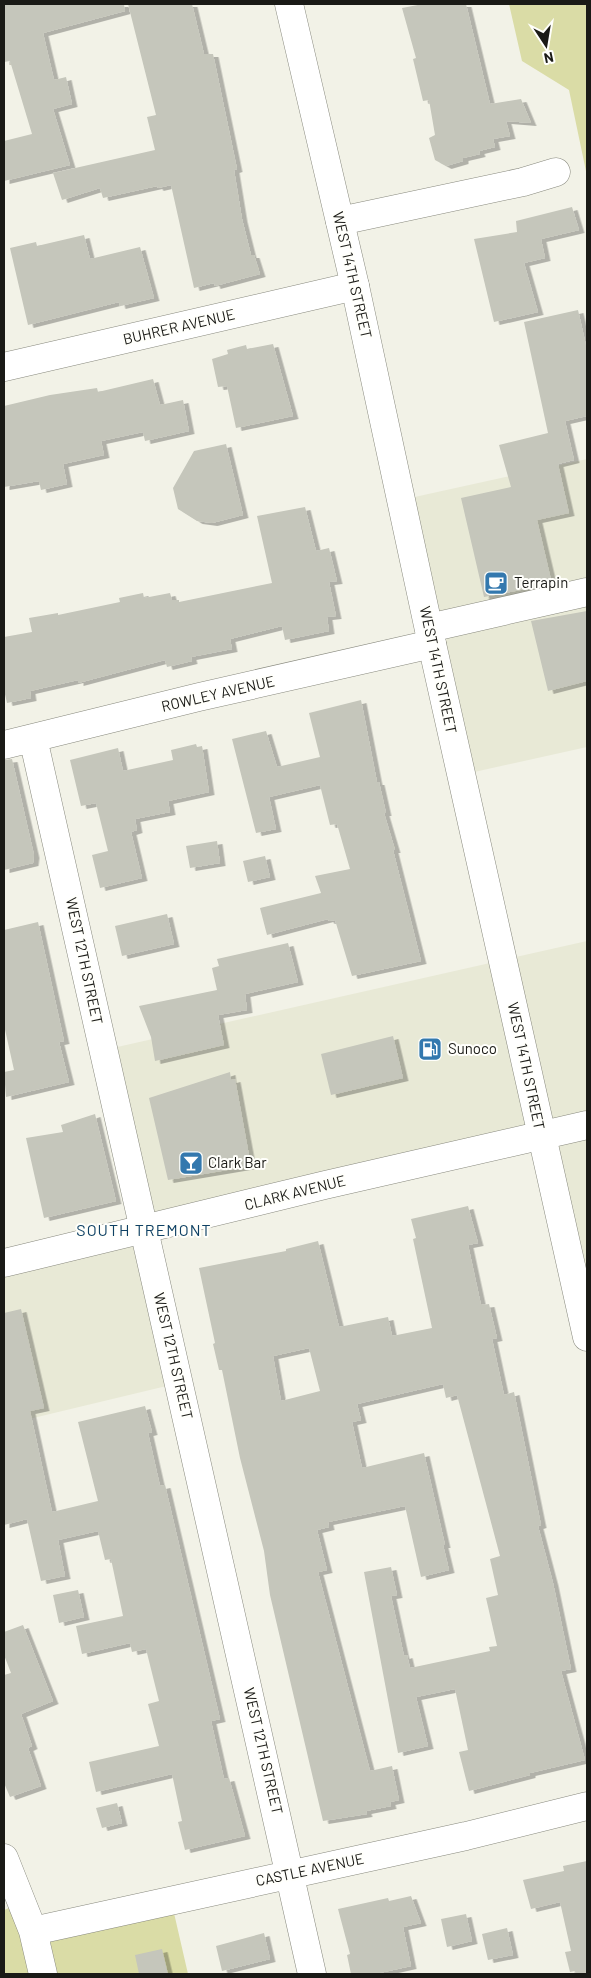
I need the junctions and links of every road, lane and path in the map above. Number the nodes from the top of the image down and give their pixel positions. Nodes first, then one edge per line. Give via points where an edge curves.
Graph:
1 (289, 4) edge
2 (556, 172) dead end
3 (340, 220) junction
4 (355, 286) junction
5 (4, 368) edge
6 (587, 592) edge
7 (430, 636) junction
8 (33, 738) junction
9 (4, 745) edge
10 (587, 1125) edge
11 (542, 1135) junction
12 (144, 1230) junction
13 (4, 1263) edge
14 (587, 1337) edge
15 (587, 1806) edge
16 (4, 1858) edge
17 (290, 1874) junction
18 (33, 1931) junction
19 (43, 1974) edge
20 (312, 1974) edge

1 - 3 street, WEST 14TH STREET
2 - 3 street via 523,182
3 - 4 street, WEST 14TH STREET
4 - 5 street, BUHRER AVENUE
4 - 7 street, WEST 14TH STREET
6 - 7 street, ROWLEY AVENUE
7 - 8 street, ROWLEY AVENUE
7 - 11 street, WEST 14TH STREET
8 - 9 street, ROWLEY AVENUE
8 - 12 street, WEST 12TH STREET
10 - 11 street, CLARK AVENUE
11 - 12 street, CLARK AVENUE
11 - 14 street, WEST 14TH STREET
12 - 13 street, CLARK AVENUE
12 - 17 street, WEST 12TH STREET
15 - 17 street, CASTLE AVENUE
16 - 18 street
17 - 18 street, CASTLE AVENUE
17 - 20 street, WEST 12TH STREET
18 - 19 street

